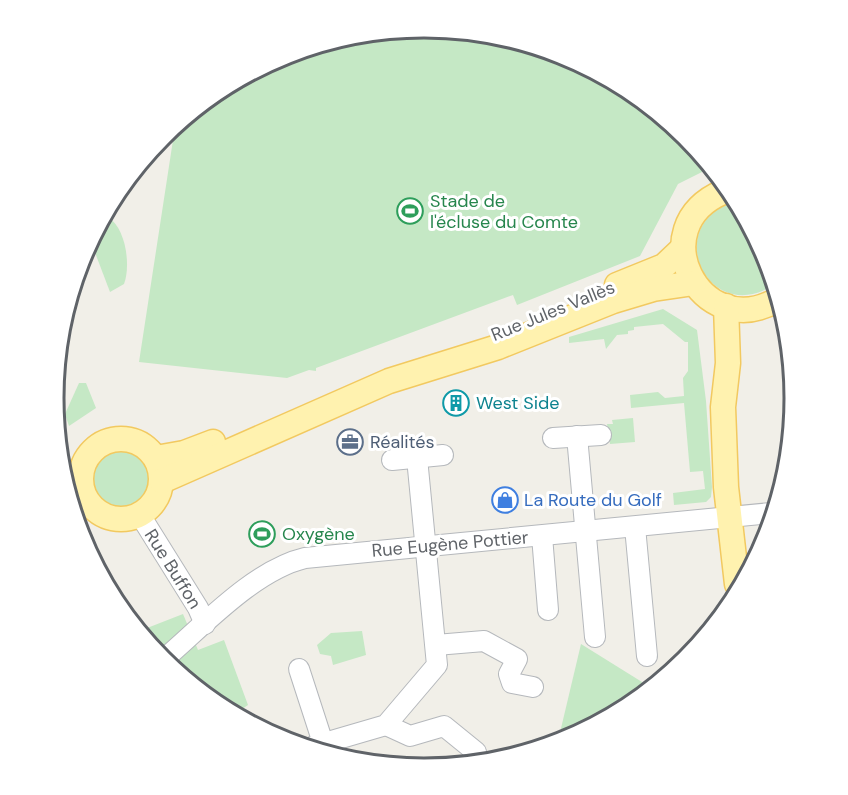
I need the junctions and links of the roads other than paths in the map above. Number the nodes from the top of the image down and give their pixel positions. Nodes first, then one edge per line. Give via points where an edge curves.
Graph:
1 (721, 193) edge
2 (683, 248) junction
3 (694, 283) junction
4 (771, 302) edge
5 (735, 307) junction
6 (420, 370) junction
7 (601, 435) dead end
8 (578, 436) junction
9 (554, 438) dead end
10 (443, 455) dead end
11 (417, 458) junction
12 (392, 460) dead end
13 (159, 470) junction
14 (78, 495) edge
15 (765, 514) edge
16 (140, 515) junction
17 (88, 517) edge
18 (729, 517) junction
19 (635, 527) junction
20 (586, 531) junction
21 (542, 536) junction
22 (427, 547) junction
23 (735, 579) edge
24 (548, 610) dead end
25 (206, 624) junction
26 (595, 637) dead end
27 (436, 645) junction
28 (171, 654) edge
29 (647, 656) dead end
30 (299, 669) dead end
31 (533, 687) dead end
32 (386, 725) junction
33 (318, 741) edge
34 (325, 743) edge
35 (475, 753) edge

1 - 2 main road via 695,212
2 - 3 main road
2 - 6 main road, Rue Jules Vallès via 654,271 494,334
3 - 5 main road via 710,299
3 - 6 main road, Rue Jules Vallès via 653,289 613,301 498,347
4 - 5 main road via 756,308
5 - 18 main road via 723,406
6 - 13 main road, Rue Jules Vallès via 201,462
7 - 8 street
8 - 9 street
8 - 20 street
10 - 11 street
11 - 12 street
11 - 22 street
13 - 14 main road via 138,442 106,441 84,463
13 - 16 main road via 154,503
14 - 17 main road via 88,503
15 - 18 street, Rue Eugène Pottier
16 - 17 main road
16 - 25 street, Rue Buffon
18 - 19 street, Rue Eugène Pottier
18 - 23 main road
19 - 20 street, Rue Eugène Pottier
19 - 29 street
20 - 21 street, Rue Eugène Pottier
20 - 26 street
21 - 22 street, Rue Eugène Pottier
21 - 24 street
22 - 25 street, Rue Eugène Pottier via 293,561 255,583
22 - 27 street
25 - 28 street, Rue Eugène Pottier
27 - 31 street via 484,640 517,659 509,674 512,683
27 - 32 street via 437,665
30 - 33 street
32 - 34 street
32 - 35 street via 410,736 444,726

